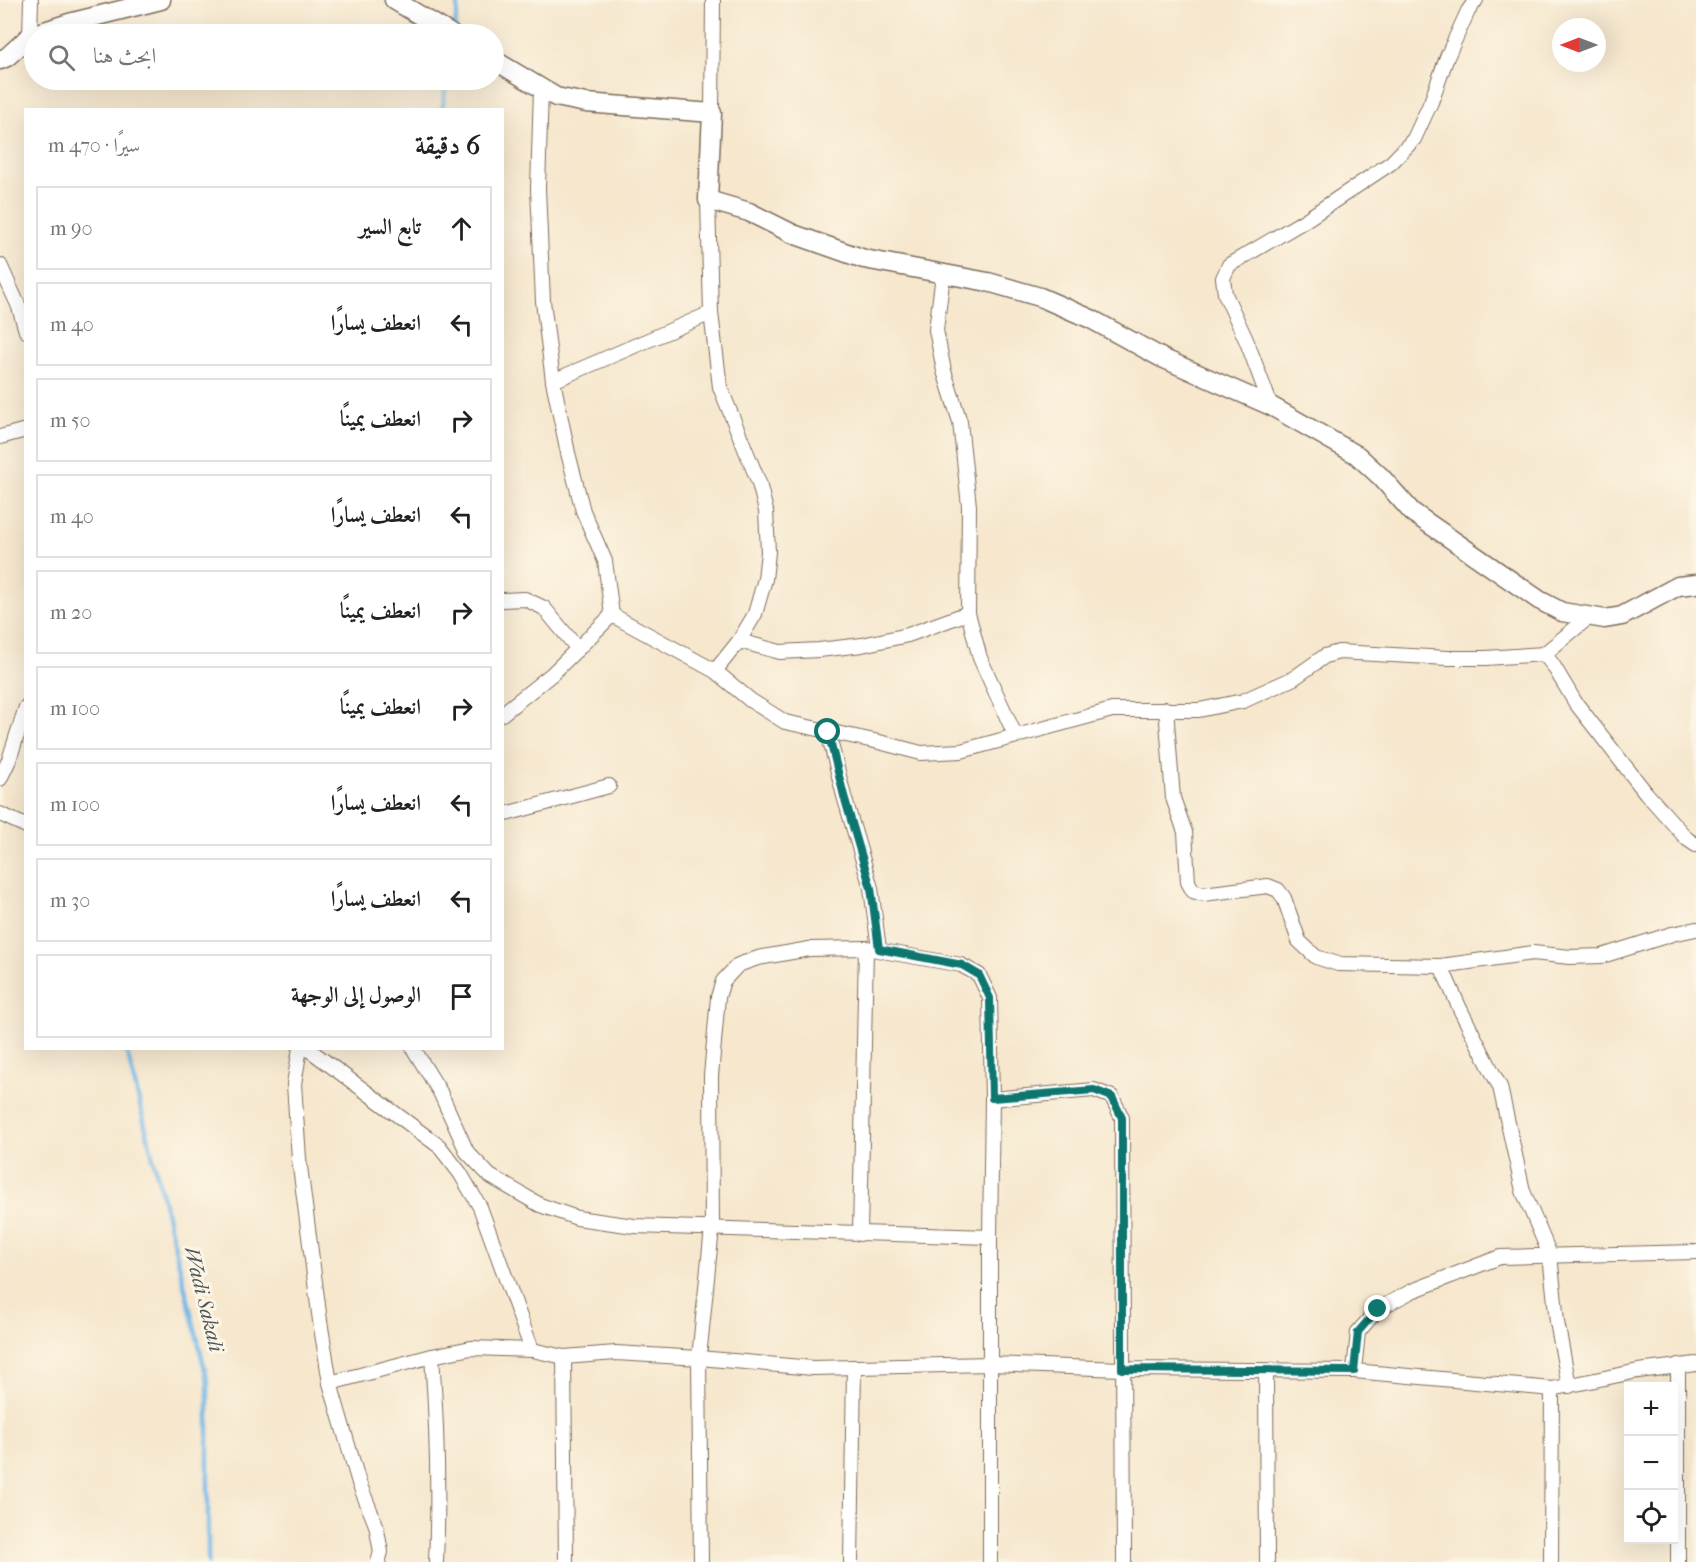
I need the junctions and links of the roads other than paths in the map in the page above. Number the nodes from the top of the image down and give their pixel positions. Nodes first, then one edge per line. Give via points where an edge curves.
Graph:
1 (31, 0) edge
2 (161, 0) edge
3 (394, 0) edge
4 (713, 0) edge
5 (1476, 0) edge
6 (32, 24) edge
7 (66, 24) edge
8 (435, 24) edge
9 (24, 43) edge
10 (0, 60) edge
11 (504, 66) edge
12 (541, 88) junction
13 (712, 113) junction
14 (708, 200) junction
15 (0, 265) edge
16 (943, 275) junction
17 (711, 313) junction
18 (24, 324) edge
19 (553, 381) junction
20 (1271, 406) junction
21 (24, 431) edge
22 (0, 437) edge
23 (1696, 584) edge
24 (504, 600) edge
25 (968, 613) junction
26 (612, 615) junction
27 (1588, 617) junction
28 (739, 641) junction
29 (578, 649) junction
30 (1544, 654) junction
31 (715, 671) junction
32 (1166, 709) junction
33 (504, 712) edge
34 (24, 713) edge
35 (828, 732) junction
36 (1015, 735) junction
37 (0, 779) edge
38 (609, 786) dead end
39 (504, 813) edge
40 (0, 814) edge
41 (24, 825) edge
42 (1696, 845) edge
43 (1696, 929) edge
44 (872, 948) junction
45 (1441, 966) junction
46 (300, 1050) edge
47 (310, 1050) edge
48 (414, 1050) edge
49 (992, 1098) junction
50 (467, 1152) junction
51 (460, 1173) junction
52 (712, 1228) junction
53 (860, 1234) junction
54 (990, 1237) junction
55 (1696, 1252) edge
56 (1550, 1255) junction
57 (532, 1350) junction
58 (432, 1356) junction
59 (564, 1357) junction
60 (699, 1358) junction
61 (991, 1364) junction
62 (1696, 1364) edge
63 (1678, 1365) junction
64 (854, 1367) junction
65 (1122, 1369) junction
66 (1266, 1371) junction
67 (1354, 1371) junction
68 (330, 1383) junction
69 (1569, 1386) junction
70 (1552, 1389) junction
71 (378, 1562) edge
72 (436, 1562) edge
73 (566, 1562) edge
74 (701, 1562) edge
75 (851, 1562) edge
76 (990, 1562) edge
77 (1124, 1562) edge
78 (1267, 1562) edge
79 (1551, 1562) edge
80 (1678, 1562) edge

1 - 6 street
2 - 7 street
3 - 8 street
4 - 13 street
5 - 20 street via 1447,57 1414,139 1391,163 1229,265 1223,278 1225,294
9 - 10 street
11 - 12 street
12 - 13 street via 556,97 586,103
12 - 19 street via 538,189 543,301
13 - 14 street
14 - 16 street via 749,212 793,234 864,260
14 - 17 street
15 - 18 street
16 - 20 street via 988,282 1040,297 1091,319 1162,358
16 - 25 street via 936,330 960,422 969,506
17 - 19 street
17 - 28 street via 720,387 759,483 766,512 765,579 755,614
19 - 26 street via 583,511 605,561
20 - 27 street via 1357,455 1412,512 1539,600 1562,612
21 - 22 street
23 - 27 street via 1678,586 1622,616
24 - 29 street via 525,599 544,608
25 - 28 street via 908,636 862,645 780,652
25 - 36 street via 980,658
26 - 29 street
26 - 31 street
27 - 30 street
28 - 31 street
29 - 33 street
30 - 32 street via 1447,658 1340,651 1243,701 1199,710
30 - 42 street via 1575,702 1646,793
31 - 35 street via 784,722
32 - 36 street via 1112,710
32 - 45 street via 1173,798 1185,831 1188,882 1193,891 1203,894 1268,886 1278,890 1299,941 1316,957 1338,964
34 - 37 street
35 - 36 street via 921,753 961,751
35 - 44 street via 871,888
38 - 39 street
40 - 41 street
43 - 45 street via 1602,956 1533,953
44 - 49 street via 962,965 979,975 990,998
44 - 52 street via 808,949 758,958 738,965 723,981 711,1076
44 - 53 street
45 - 56 street via 1500,1087 1523,1191
46 - 68 street via 294,1084 299,1159
47 - 51 street via 439,1146
48 - 50 street via 440,1092
49 - 54 street
49 - 65 street via 1094,1090 1112,1097 1122,1118
50 - 51 street
50 - 52 street via 490,1176 540,1205 577,1218 634,1227
51 - 57 street via 480,1207
52 - 53 street
52 - 60 street
53 - 54 street
54 - 61 street
55 - 56 street
56 - 67 street via 1500,1257 1412,1291 1378,1309 1358,1332
56 - 69 street
57 - 58 street via 471,1348
57 - 59 street
58 - 68 street
58 - 72 street via 437,1436
59 - 60 street via 616,1353
59 - 73 street
60 - 64 street via 813,1368
60 - 74 street
61 - 64 street
61 - 65 street
61 - 76 street
62 - 63 street
63 - 69 street
63 - 80 street
64 - 75 street
65 - 66 street
65 - 77 street
66 - 67 street
66 - 78 street
67 - 70 street
68 - 71 street via 359,1483 376,1525 381,1552
69 - 70 street
70 - 79 street

